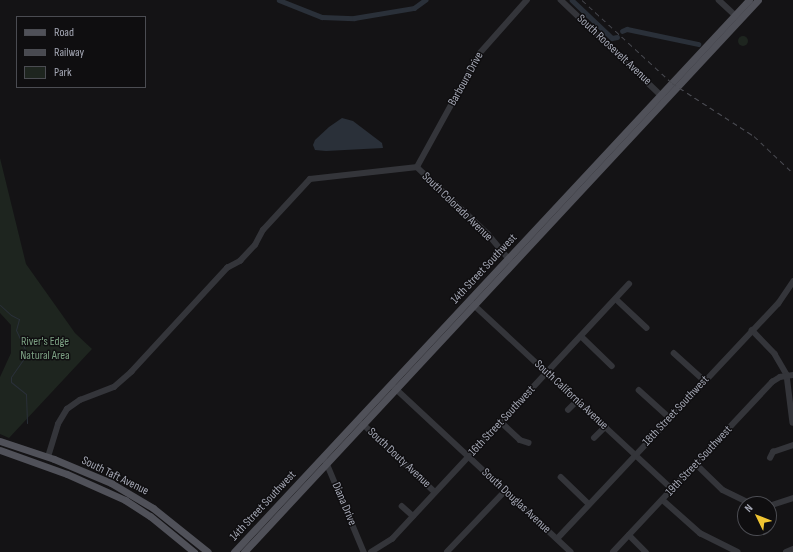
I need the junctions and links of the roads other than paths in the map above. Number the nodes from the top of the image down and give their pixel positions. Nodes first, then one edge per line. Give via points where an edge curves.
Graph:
1 (527, 0) edge
2 (561, 0) edge
3 (719, 0) edge
4 (749, 0) edge
5 (758, 0) edge
6 (737, 17) junction
7 (664, 97) junction
8 (417, 167) junction
9 (511, 261) junction
10 (793, 282) edge
11 (629, 284) dead end
12 (616, 299) junction
13 (472, 303) junction
14 (647, 328) dead end
15 (752, 330) junction
16 (581, 336) junction
17 (674, 353) dead end
18 (612, 366) dead end
19 (547, 372) junction
20 (790, 375) edge
21 (705, 382) junction
22 (393, 386) junction
23 (639, 390) dead end
24 (577, 401) junction
25 (568, 410) dead end
26 (670, 418) junction
27 (501, 422) junction
28 (793, 423) edge
29 (363, 424) junction
30 (605, 427) junction
31 (594, 438) dead end
32 (0, 441) edge
33 (529, 443) dead end
34 (793, 444) edge
35 (1, 451) edge
36 (635, 455) junction
37 (469, 456) junction
38 (48, 457) junction
39 (770, 458) dead end
40 (325, 460) junction
41 (696, 464) junction
42 (76, 478) junction
43 (561, 478) dead end
44 (672, 489) junction
45 (505, 491) junction
46 (435, 492) junction
47 (737, 497) edge
48 (793, 498) edge
49 (662, 500) junction
50 (777, 503) edge
51 (589, 504) junction
52 (402, 506) dead end
53 (413, 516) junction
54 (629, 535) junction
55 (557, 539) junction
56 (793, 549) edge
57 (239, 550) edge
58 (194, 552) edge
59 (208, 552) edge
60 (230, 552) edge
61 (364, 552) edge
62 (371, 552) edge
63 (447, 552) edge
64 (571, 552) edge
65 (614, 552) edge
66 (646, 552) edge
67 (738, 552) edge
68 (786, 552) edge

1 - 8 street, Barboura Drive via 478,54
2 - 7 street, South Roosevelt Avenue
3 - 6 street
4 - 6 main road, 14th Street Southwest
5 - 6 main road, 14th Street Southwest
6 - 7 main road, 14th Street Southwest
7 - 9 main road, 14th Street Southwest
8 - 9 street, South Colorado Avenue via 488,234
8 - 38 street via 310,180 263,230 255,245 240,261 227,268 131,372 109,390 80,400 67,409 58,424
9 - 13 main road, 14th Street Southwest
10 - 15 street, 18th Street Southwest via 778,304
11 - 12 street, 16th Street Southwest
12 - 14 street
12 - 16 street, 16th Street Southwest
13 - 19 street, South California Avenue
13 - 22 main road, 14th Street Southwest
15 - 20 street via 775,354
15 - 21 street, 18th Street Southwest
16 - 18 street
16 - 19 street, 16th Street Southwest
17 - 21 street
19 - 24 street, South California Avenue
19 - 27 street, 16th Street Southwest
20 - 28 street
20 - 41 street, 19th Street Southwest via 772,382
21 - 26 street, 18th Street Southwest
22 - 29 main road, 14th Street Southwest
22 - 37 street, South Douglas Avenue
22 - 40 main road, 14th Street Southwest
23 - 26 street
24 - 25 street
24 - 30 street, South California Avenue
26 - 36 street, 18th Street Southwest
27 - 33 street via 520,440
27 - 37 street, 16th Street Southwest
29 - 40 main road, 14th Street Southwest
29 - 46 street, South Douty Avenue
30 - 31 street
30 - 36 street, South California Avenue
32 - 38 main road, South Taft Avenue
34 - 39 street via 773,452
35 - 38 main road via 18,452 40,459
35 - 42 main road, South Taft Avenue
36 - 44 street, South California Avenue
36 - 51 street, 18th Street Southwest
37 - 45 street, South Douglas Avenue
37 - 46 street, 16th Street Southwest
38 - 42 main road via 50,463 72,472
38 - 59 main road, South Taft Avenue via 111,483 153,508
40 - 57 main road, 14th Street Southwest
40 - 61 street, Diana Drive
41 - 44 street, 19th Street Southwest
41 - 47 street via 723,490
42 - 58 main road, South Taft Avenue via 104,489 150,516
43 - 51 street
44 - 49 street, 19th Street Southwest
45 - 55 street, South Douglas Avenue
45 - 63 street
46 - 53 street, 16th Street Southwest
48 - 50 street
49 - 54 street, 19th Street Southwest
49 - 67 street via 700,533
51 - 55 street, 18th Street Southwest
52 - 53 street
53 - 62 street, 16th Street Southwest via 387,543
54 - 65 street, 19th Street Southwest
54 - 66 street
55 - 64 street, South Douglas Avenue
56 - 68 street
57 - 60 main road, 14th Street Southwest

